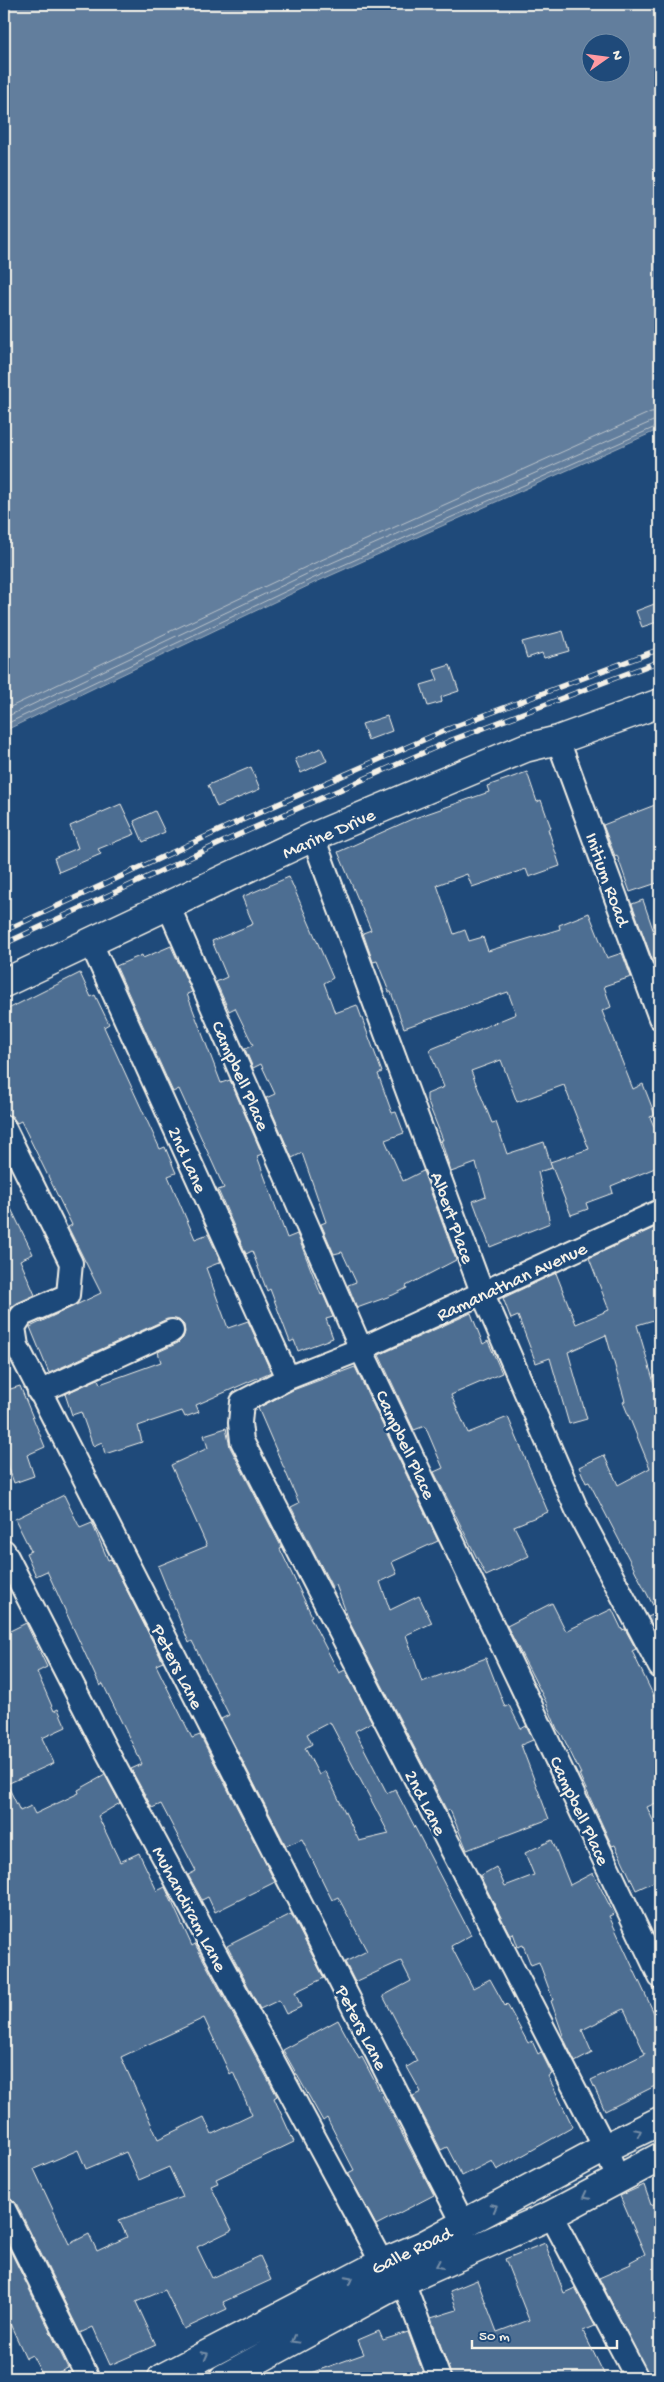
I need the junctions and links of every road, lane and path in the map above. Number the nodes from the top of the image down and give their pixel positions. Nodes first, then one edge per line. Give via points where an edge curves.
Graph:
1 (660, 703) edge
2 (558, 740) junction
3 (313, 837) junction
4 (168, 905) junction
5 (90, 941) junction
6 (4, 983) edge
7 (660, 1018) edge
8 (4, 1128) edge
9 (660, 1211) edge
10 (482, 1292) junction
11 (172, 1331) dead end
12 (361, 1349) junction
13 (288, 1378) junction
14 (39, 1392) junction
15 (240, 1423) joint
16 (4, 1551) edge
17 (660, 1667) edge
18 (660, 1977) edge
19 (660, 2121) edge
20 (605, 2148) junction
21 (660, 2157) edge
22 (618, 2179) junction
23 (4, 2209) edge
24 (550, 2214) junction
25 (463, 2223) junction
26 (382, 2263) junction
27 (403, 2281) junction
28 (258, 2371) edge
29 (88, 2378) edge
30 (162, 2378) edge
31 (224, 2378) edge
32 (439, 2378) edge
33 (637, 2378) edge

1 - 2 main road, Marine Drive
2 - 3 main road, Marine Drive via 525,748
2 - 7 street, Initium Road
3 - 4 main road, Marine Drive
3 - 10 street, Albert Place
4 - 5 main road, Marine Drive
4 - 12 street, Campbell Place
5 - 6 main road, Marine Drive
5 - 13 street, 2nd Lane
8 - 14 street, Peters Lane via 71,1263 68,1295 22,1315 14,1327 17,1346
9 - 10 street, Ramanathan Avenue
10 - 12 street, Ramanathan Avenue
10 - 17 street, Albert Place via 577,1510
11 - 14 street
12 - 13 street, Ramanathan Avenue
12 - 18 street, Campbell Place
13 - 15 street, Ramanathan Avenue via 242,1402
14 - 25 street, Peters Lane
15 - 20 street, 2nd Lane via 242,1441
16 - 26 street, Muhandiram Lane via 106,1750
20 -> 19 main road, Galle Road
20 - 22 street, 2nd Lane
25 -> 20 main road, Galle Road
21 - 22 main road, Galle Road
22 -> 24 main road, Galle Road
23 - 29 street
24 -> 27 main road, Galle Road
24 - 33 street
25 - 26 main road, Galle Road
30 -> 26 main road, Galle Road
27 -> 28 main road, Galle Road
27 - 32 street
28 - 31 main road, Galle Road

